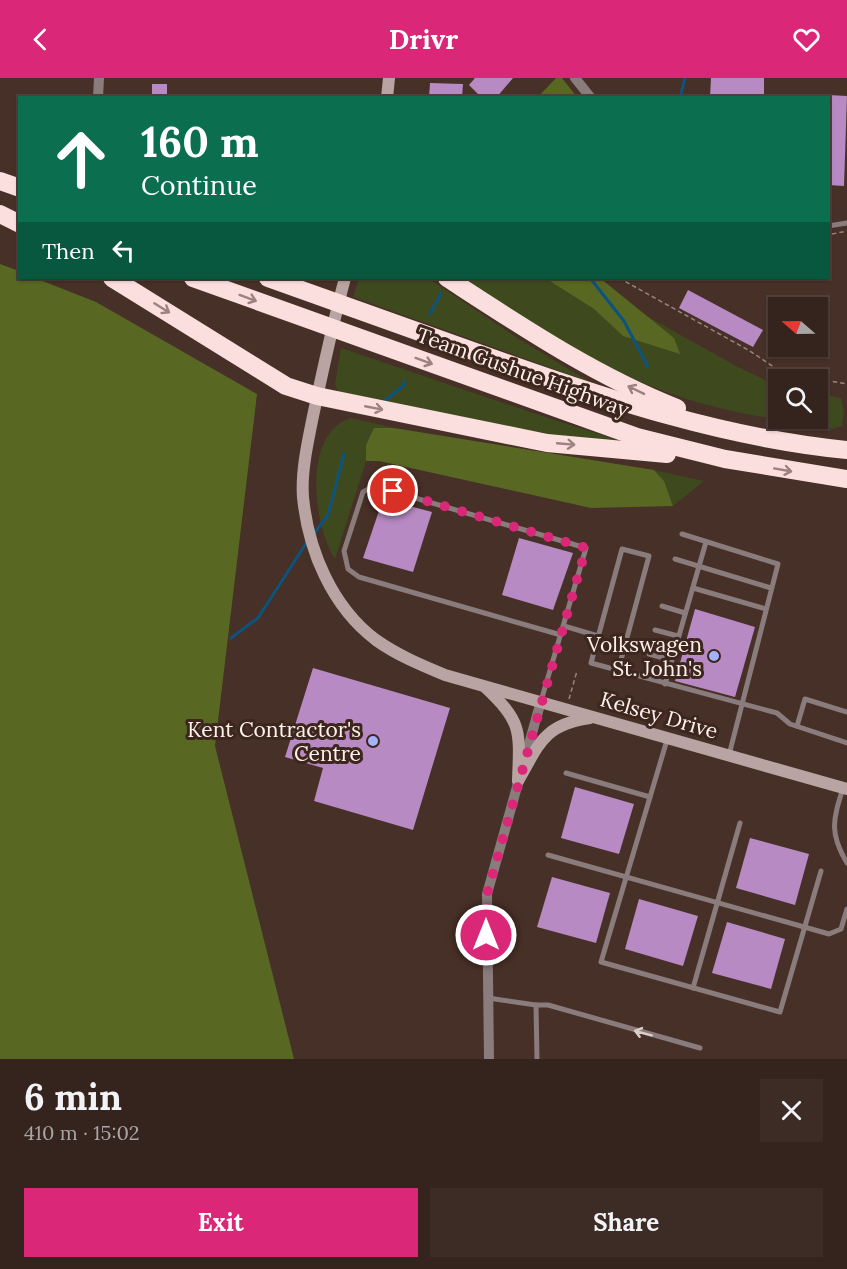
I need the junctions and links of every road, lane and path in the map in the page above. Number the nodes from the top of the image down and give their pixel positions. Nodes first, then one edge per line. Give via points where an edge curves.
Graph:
1 (99, 78) edge
2 (389, 78) edge
3 (575, 78) edge
4 (98, 96) edge
5 (387, 96) edge
6 (589, 96) edge
7 (0, 175) edge
8 (18, 179) edge
9 (0, 181) edge
10 (18, 187) edge
11 (0, 207) edge
12 (18, 213) edge
13 (0, 214) edge
14 (18, 223) edge
15 (847, 223) edge
16 (830, 226) edge
17 (847, 231) edge
18 (830, 234) edge
19 (114, 279) edge
20 (196, 279) edge
21 (271, 279) edge
22 (345, 279) edge
23 (449, 279) edge
24 (621, 279) edge
25 (847, 384) edge
26 (317, 396) junction
27 (748, 436) junction
28 (847, 450) edge
29 (725, 459) junction
30 (847, 479) edge
31 (682, 534) dead end
32 (706, 542) junction
33 (675, 559) dead end
34 (699, 566) junction
35 (693, 588) junction
36 (771, 588) junction
37 (662, 606) dead end
38 (766, 609) junction
39 (685, 613) junction
40 (564, 626) junction
41 (655, 630) dead end
42 (561, 635) junction
43 (598, 636) junction
44 (678, 636) junction
45 (649, 654) dead end
46 (671, 660) junction
47 (577, 671) dead end
48 (618, 671) junction
49 (664, 684) junction
50 (484, 686) junction
51 (541, 702) junction
52 (741, 705) junction
53 (566, 710) junction
54 (847, 712) edge
55 (597, 717) junction
56 (797, 726) junction
57 (667, 740) junction
58 (847, 743) edge
59 (729, 755) junction
60 (566, 773) dead end
61 (518, 781) junction
62 (845, 789) edge
63 (650, 797) junction
64 (740, 823) dead end
65 (548, 855) dead end
66 (846, 859) edge
67 (822, 872) dead end
68 (626, 878) junction
69 (717, 903) junction
70 (847, 909) edge
71 (805, 927) junction
72 (693, 988) junction
73 (488, 998) junction
74 (536, 1005) junction
75 (700, 1048) dead end
76 (489, 1059) edge
77 (537, 1059) edge

1 - 4 street
2 - 5 main road
3 - 6 street
7 - 8 highway
9 - 10 highway
11 - 12 highway
13 - 14 highway
15 - 16 lane
17 - 18 path
19 -> 26 highway via 286,386
20 -> 29 highway, Team Gushue Highway via 603,426
21 - 27 highway, Team Gushue Highway via 631,405
22 - 26 main road, Kelsey Drive
27 -> 23 highway via 605,375
24 - 25 path via 781,372
26 -> 29 highway via 547,443
26 - 50 main road, Kelsey Drive via 307,444 303,496 321,570 336,596 374,638 436,672
27 - 28 highway, Team Gushue Highway
29 -> 30 highway, Team Gushue Highway
31 - 32 lane
32 - 34 lane
32 - 36 lane via 778,564
33 - 34 lane
34 - 35 lane
34 - 36 lane
35 - 38 lane
35 - 39 lane
36 - 38 lane
37 - 39 lane
38 - 52 lane
39 - 44 lane
40 - 42 lane
40 - 42 lane via 586,548 374,486 363,492 344,551 348,569 359,577
40 - 43 lane
41 - 44 lane
42 - 51 lane
43 - 48 lane via 591,663
43 - 48 lane via 622,549 650,556
44 - 46 lane
45 - 46 lane
46 - 49 lane
47 - 53 path
48 - 49 lane
49 - 52 lane
50 - 51 main road, Kelsey Drive
50 - 61 main road via 509,711 517,727
51 - 53 main road, Kelsey Drive
51 - 61 street
52 - 56 lane via 777,713
52 - 59 lane
53 - 55 main road, Kelsey Drive
54 - 56 lane via 805,699
55 - 57 main road, Kelsey Drive
55 - 61 main road via 566,722 556,728 540,744
56 - 58 lane
57 - 59 main road, Kelsey Drive
57 - 63 lane
59 - 62 main road, Kelsey Drive
60 - 63 lane
61 - 73 street via 487,894
62 - 66 lane via 834,824 834,839
63 - 68 lane
64 - 69 lane
65 - 68 lane
67 - 71 lane
68 - 69 lane
68 - 72 lane via 601,962
69 - 71 lane
69 - 72 lane
70 - 71 lane via 841,929 829,934
71 - 72 lane via 780,1012
73 - 74 lane
73 - 76 street
75 -> 74 lane via 548,1005
74 - 77 lane

